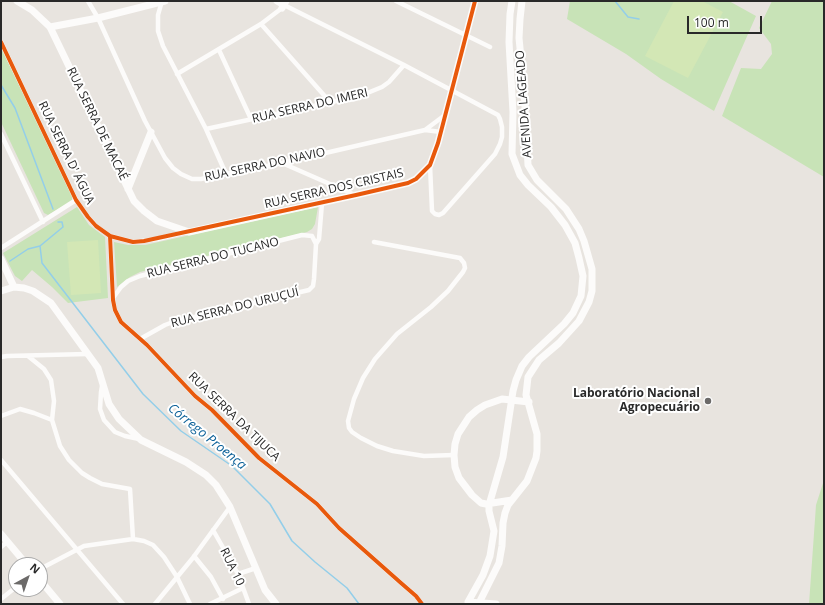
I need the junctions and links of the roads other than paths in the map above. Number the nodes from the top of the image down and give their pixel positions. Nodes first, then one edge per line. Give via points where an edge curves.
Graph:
1 (17, 1) edge
2 (88, 1) edge
3 (163, 1) edge
4 (277, 1) edge
5 (396, 1) edge
6 (475, 1) edge
7 (512, 1) edge
8 (522, 1) edge
9 (284, 5) edge
10 (98, 18) junction
11 (261, 24) junction
12 (50, 27) junction
13 (466, 36) junction
14 (1, 42) edge
15 (490, 47) dead end
16 (219, 50) junction
17 (404, 65) junction
18 (177, 74) junction
19 (451, 89) junction
20 (330, 102) junction
21 (445, 115) junction
22 (251, 119) junction
23 (206, 129) junction
24 (425, 130) junction
25 (151, 132) junction
26 (440, 132) junction
27 (1, 134) edge
28 (282, 163) junction
29 (430, 165) junction
30 (226, 174) junction
31 (128, 189) junction
32 (356, 195) junction
33 (76, 200) junction
34 (322, 203) junction
35 (43, 222) junction
36 (189, 232) junction
37 (110, 236) junction
38 (374, 242) dead end
39 (316, 244) junction
40 (1, 248) edge
41 (1, 259) edge
42 (14, 287) junction
43 (1, 291) edge
44 (113, 298) junction
45 (140, 339) junction
46 (87, 354) junction
47 (28, 356) junction
48 (1, 357) edge
49 (103, 383) junction
50 (512, 400) junction
51 (529, 402) junction
52 (1, 416) edge
53 (52, 420) junction
54 (141, 440) junction
55 (454, 455) junction
56 (1, 460) edge
57 (512, 500) junction
58 (489, 505) junction
59 (230, 507) junction
60 (213, 530) junction
61 (1, 534) edge
62 (133, 539) junction
63 (7, 542) junction
64 (1, 547) edge
65 (76, 550) junction
66 (194, 556) junction
67 (20, 557) edge
68 (48, 565) edge
69 (256, 568) junction
70 (238, 574) junction
71 (177, 577) junction
72 (243, 588) junction
73 (48, 590) edge
74 (223, 599) junction
75 (59, 603) edge
76 (467, 603) edge
77 (478, 603) edge
78 (123, 604) edge
79 (155, 604) edge
80 (190, 604) edge
81 (210, 604) edge
82 (249, 604) edge
83 (276, 604) edge
84 (422, 604) edge
85 (496, 604) edge

1 - 12 main road, RUA SERRA DE MACAÉ via 32,10
2 - 10 street, RUA SERRA DO NAVIO
3 - 10 main road
3 - 18 street via 158,15 158,31
4 - 9 main road
5 - 13 street
6 - 13 main road, RUA SERRA DOS CRISTAIS
7 - 50 main road, AVENIDA LAGEADO via 509,42 513,112 512,154 520,175 552,207 565,225 575,243 583,276 581,296 573,313 526,361 516,380
8 - 51 main road, AVENIDA LAGEADO via 519,38 528,165 537,180 566,209 579,229 592,277 589,302 583,316 562,340 539,360 528,377 526,395
9 - 11 street
9 - 17 street
10 - 12 main road
10 - 25 street, RUA SERRA DO NAVIO
11 - 16 street
11 - 20 street
12 - 31 main road, RUA SERRA DE MACAÉ
13 - 15 street
13 - 19 main road, RUA SERRA DOS CRISTAIS
14 - 33 street, RUA SERRA D' ÁGUA
16 - 18 street
16 - 22 street
17 - 19 street
17 - 20 street, RUA SERRA DO IMERI via 382,87 360,96
18 - 23 street
19 - 21 main road, RUA SERRA DOS CRISTAIS
19 - 29 street via 498,115 502,127 500,144 488,163 439,215 432,211
20 - 22 street, RUA SERRA DO IMERI
21 - 24 street, RUA SERRA DO NAVIO
21 - 26 main road, RUA SERRA DOS CRISTAIS
22 - 23 street, RUA SERRA DO IMERI
23 - 30 street
24 - 26 street, RUA SERRA DO NAVIO
24 - 28 street, RUA SERRA DO NAVIO
25 - 30 street, RUA SERRA DO NAVIO via 165,158 181,174 192,179 201,179
25 - 31 main road
26 - 29 main road, RUA SERRA DOS CRISTAIS
27 - 35 street
28 - 30 street, RUA SERRA DO NAVIO
28 - 32 street
29 - 32 main road, RUA SERRA DOS CRISTAIS via 408,183
31 - 36 main road, RUA SERRA DE MACAÉ via 134,201 157,221
32 - 34 main road, RUA SERRA DOS CRISTAIS
33 - 35 street
33 - 37 street, RUA SERRA D' ÁGUA via 96,226
34 - 36 main road, RUA SERRA DOS CRISTAIS
34 - 39 street, RUA SERRA DO URUÇUÍ via 319,239
35 - 40 street
36 - 37 street, RUA SERRA D' ÁGUA via 133,242
37 - 44 street
38 - 55 street via 460,258 465,268 448,291 431,308 397,334 375,359 354,399 348,421 349,428 365,440 393,451 424,456
39 - 44 street, RUA SERRA DO TUCANO via 312,236 302,235 140,276 128,281
39 - 45 street, RUA SERRA DO URUÇUÍ via 313,286 309,290 173,322
41 - 42 main road
42 - 43 main road
42 - 46 main road via 33,291 50,303
44 - 45 street via 121,322
45 - 84 street, RUA SERRA DA TIJUCA via 259,458 317,504 339,528
46 - 47 street
46 - 49 main road via 98,368
47 - 48 street
47 - 53 street via 44,369 51,380 54,401
49 - 54 main road via 114,412
49 - 54 street via 100,409 104,420 115,432
50 - 51 main road
50 - 55 main road via 502,399 486,405 469,417 458,434
50 - 58 main road, AVENIDA LAGEADO via 503,457
51 - 57 main road, AVENIDA LAGEADO via 537,434 537,451 527,481
52 - 53 street via 20,409
53 - 62 street via 60,446 82,473 102,484 130,489
54 - 59 main road via 206,475
55 - 58 main road via 456,467 465,486 478,500
56 - 65 street
57 - 58 main road
57 - 77 main road, AVENIDA LAGEADO via 503,518 499,563
58 - 76 main road, AVENIDA LAGEADO via 494,531 491,551 483,575
59 - 60 street
59 - 69 main road
60 - 66 street
60 - 70 street, RUA 10
61 - 63 main road
62 - 65 street via 90,545
62 - 71 street via 153,545
63 - 64 street
63 - 67 main road
65 - 68 street
65 - 78 street
66 - 71 street
66 - 74 street via 211,576
69 - 70 street
69 - 83 main road via 265,590
70 - 72 street, RUA 10
71 - 79 street
71 - 80 street
72 - 74 street
72 - 82 street, RUA 10
73 - 75 main road
74 - 81 street
76 - 77 main road
77 - 85 main road

